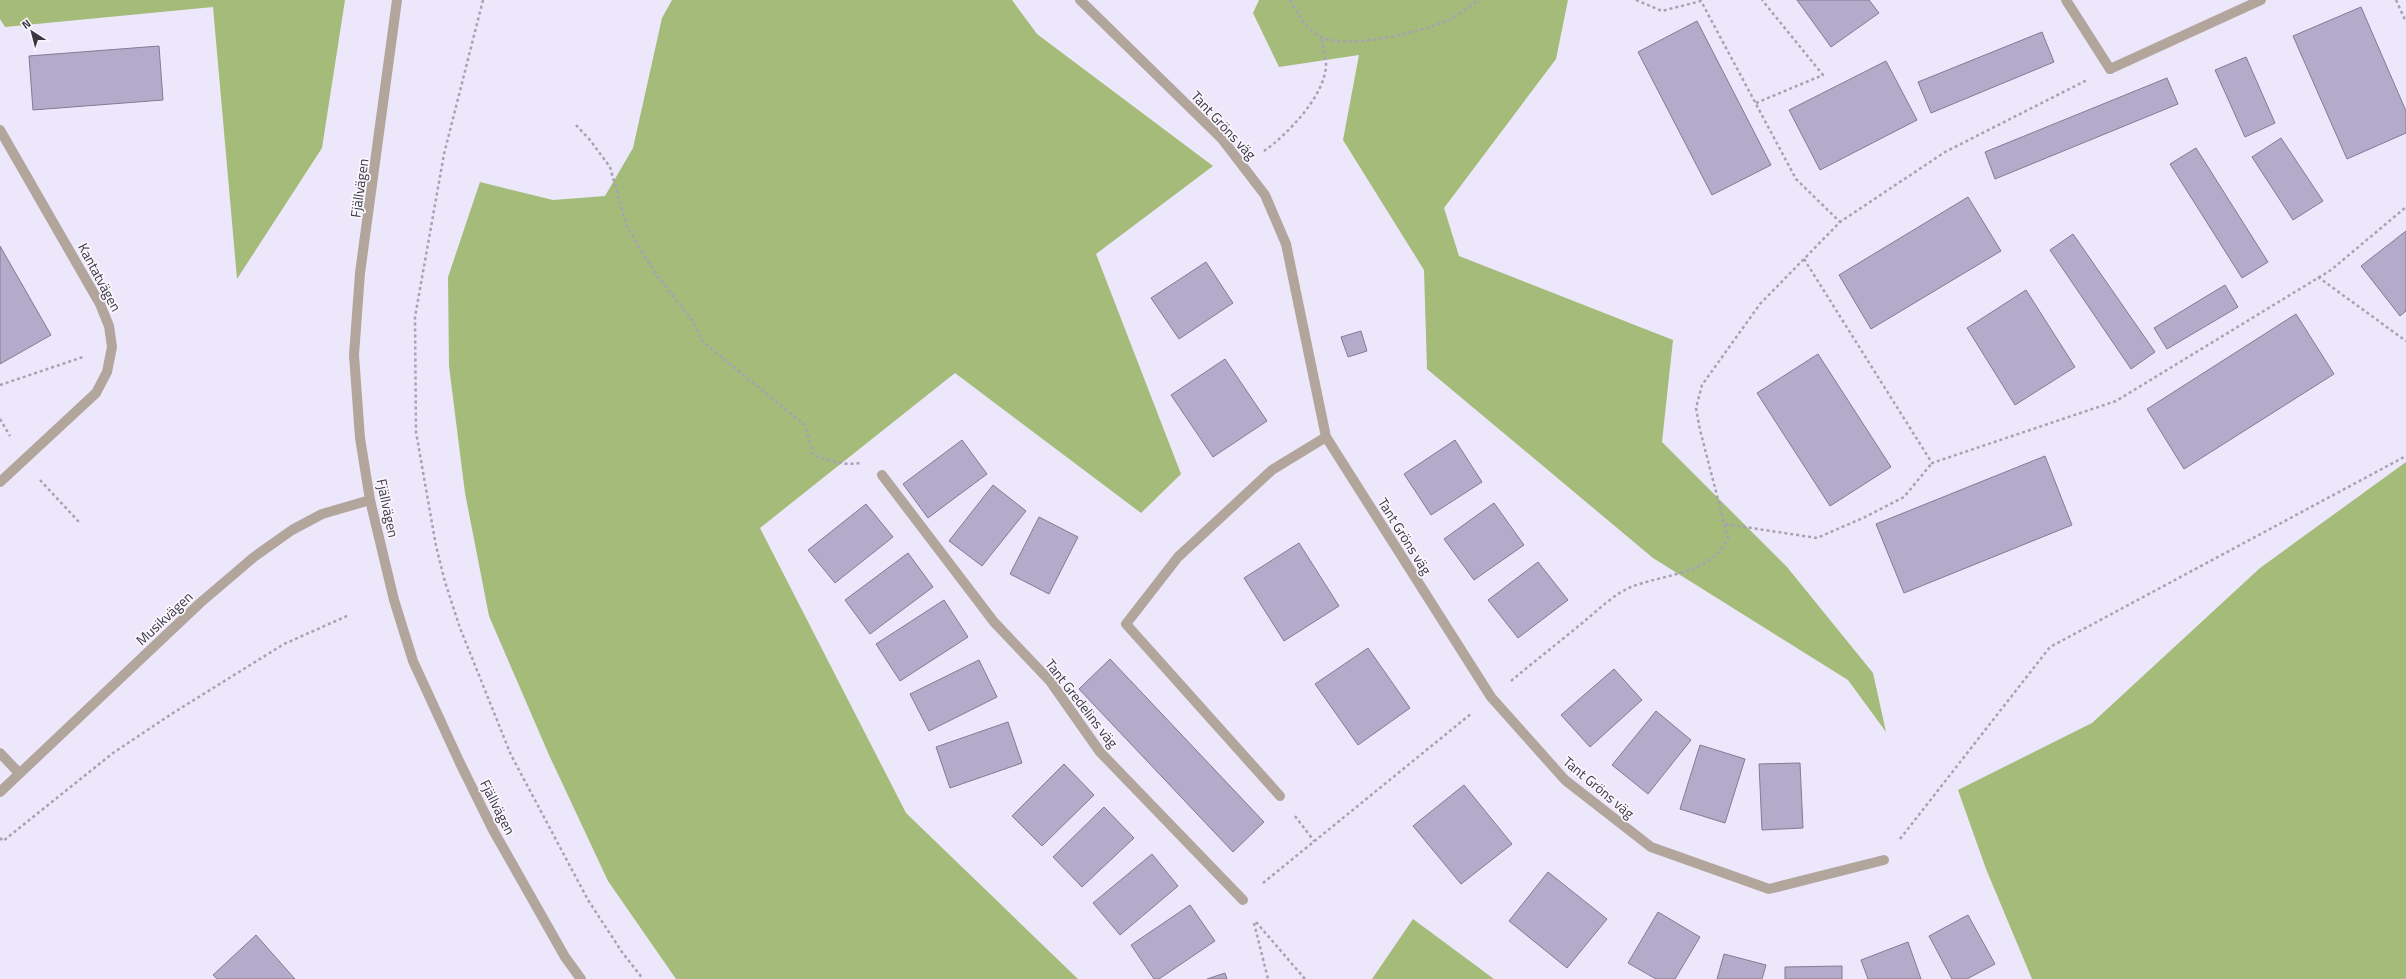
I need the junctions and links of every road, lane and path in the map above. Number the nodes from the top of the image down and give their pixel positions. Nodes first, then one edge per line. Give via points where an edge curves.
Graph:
1 (397, 0) edge
2 (483, 0) edge
3 (1080, 0) edge
4 (1290, 0) edge
5 (1479, 0) edge
6 (1636, 0) edge
7 (1702, 0) edge
8 (1762, 0) edge
9 (2066, 0) edge
10 (2261, 0) edge
11 (2396, 0) edge
12 (2406, 22) edge
13 (1321, 37) junction
14 (2110, 69) junction
15 (1756, 103) junction
16 (576, 125) dead end
17 (0, 130) edge
18 (1244, 165) junction
19 (2406, 207) edge
20 (1840, 222) junction
21 (1804, 259) junction
22 (2318, 277) junction
23 (2406, 341) edge
24 (112, 347) junction
25 (0, 386) edge
26 (1326, 437) junction
27 (2406, 456) edge
28 (1932, 464) junction
29 (882, 475) joint
30 (0, 482) edge
31 (370, 500) junction
32 (1724, 524) junction
33 (347, 616) dead end
34 (1491, 698) junction
35 (0, 753) edge
36 (19, 773) junction
37 (0, 792) edge
38 (1280, 796) joint
39 (0, 838) edge
40 (3, 841) junction
41 (1314, 841) junction
42 (0, 844) edge
43 (1884, 860) joint
44 (1242, 900) joint
45 (581, 979) edge
46 (644, 979) edge
47 (1268, 979) edge
48 (1305, 979) edge

1 - 31 street, Fjällvägen via 360,273 354,355 360,438
2 - 46 path via 444,154 415,317 416,432 436,546 445,582 460,628 511,755 588,900 622,952
3 - 18 street, Tant Gröns väg via 1222,139
4 - 13 path via 1302,20
5 - 13 path via 1449,20 1396,36 1346,42
6 - 7 path via 1662,11
7 - 15 path
8 - 15 path via 1823,75
9 - 14 street
10 - 14 street
11 - 12 path
13 - 18 path via 1326,66 1318,90 1301,119 1278,142
14 - 20 path via 1945,152
15 - 20 path via 1796,178
16 - 29 path via 610,167 628,227 658,277 692,320 703,342 805,425 813,455 851,465 871,462
17 - 24 street, Kantatvägen via 100,304 110,326
18 - 26 street, Tant Gröns väg via 1265,195 1286,244
19 - 22 path via 2331,270
20 - 21 path
21 - 28 path
21 - 32 path via 1760,304 1702,385 1696,408
22 - 23 path
22 - 28 path via 2116,401
24 - 25 path
24 - 30 street, Kantatvägen via 108,372 96,393
26 - 34 street, Tant Gröns väg
26 - 38 street via 1272,470 1178,557 1126,624
27 - 43 path via 2050,647
28 - 32 path via 1904,497 1865,518 1817,538
29 - 44 street, Tant Gredelins väg via 994,622 1050,681 1100,752
31 - 36 street, Musikvägen via 322,514 292,530 254,556 200,603
31 - 45 street, Fjällvägen via 394,600 413,661 493,830 565,957
32 - 34 path via 1728,538 1723,550 1712,559 1693,568 1630,587
33 - 40 path via 284,644 173,713 113,753
34 - 41 path
34 - 43 street, Tant Gröns väg via 1564,780 1651,847 1769,889
35 - 36 street
36 - 37 street, Musikvägen
38 - 41 path
39 - 40 path
40 - 42 path
41 - 44 path
47 - 48 path via 1252,917

